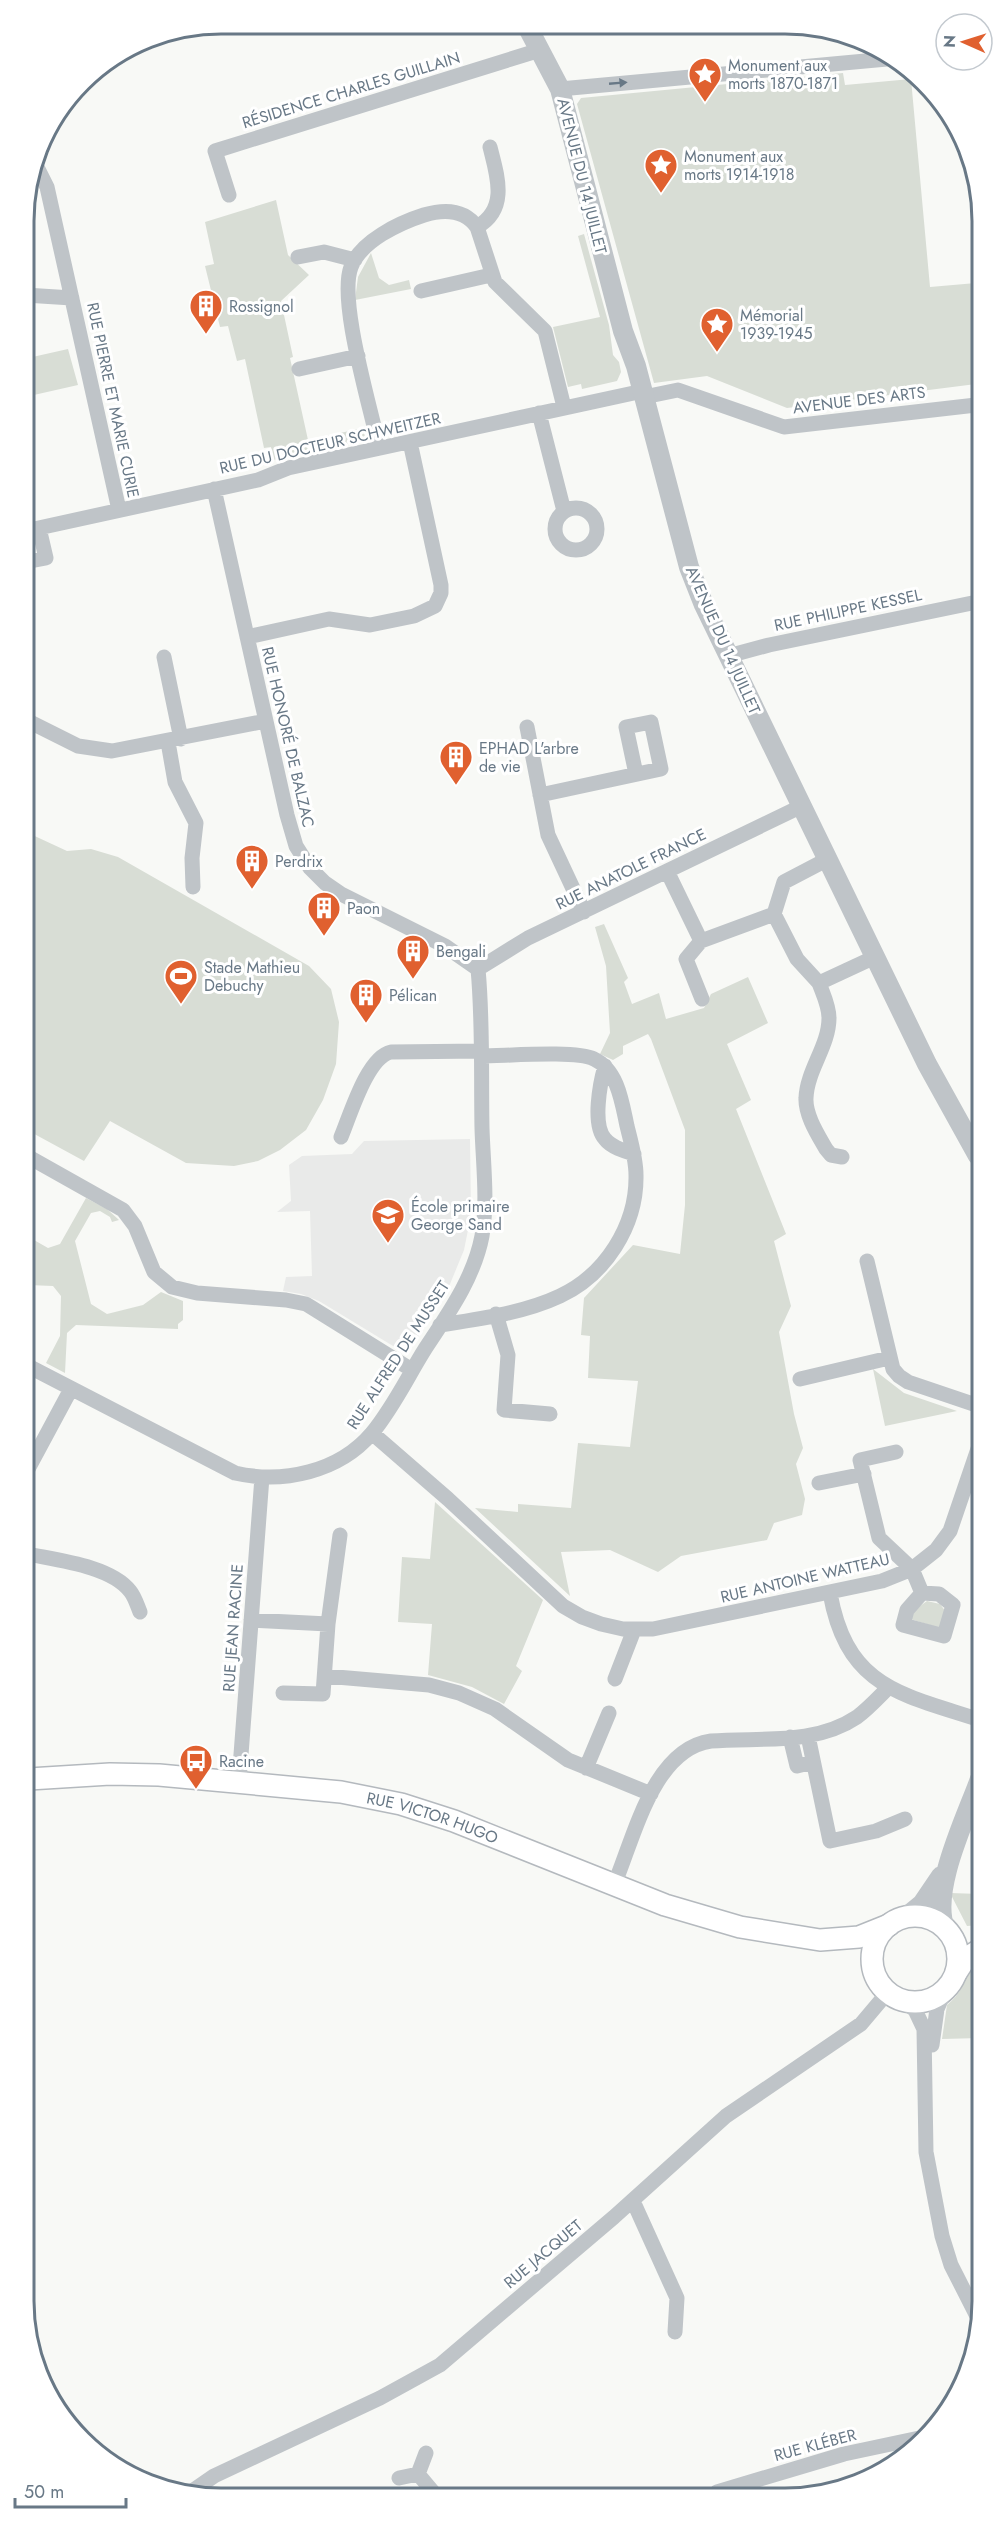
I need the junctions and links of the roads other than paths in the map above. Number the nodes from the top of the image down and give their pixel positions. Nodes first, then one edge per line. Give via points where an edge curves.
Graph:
1 (531, 34) edge
2 (540, 50) junction
3 (875, 58) edge
4 (560, 89) junction
5 (490, 147) dead end
6 (41, 174) edge
7 (229, 195) dead end
8 (477, 227) junction
9 (298, 257) dead end
10 (355, 260) junction
11 (491, 275) junction
12 (421, 291) dead end
13 (35, 296) edge
14 (72, 298) junction
15 (358, 356) junction
16 (299, 369) dead end
17 (643, 394) junction
18 (972, 405) edge
19 (564, 407) junction
20 (539, 413) junction
21 (410, 442) junction
22 (379, 448) junction
23 (214, 489) junction
24 (119, 510) junction
25 (564, 511) dead end
26 (35, 529) edge
27 (35, 536) edge
28 (35, 560) edge
29 (972, 603) edge
30 (247, 637) junction
31 (728, 656) junction
32 (164, 657) dead end
33 (266, 721) junction
34 (35, 724) edge
35 (527, 727) dead end
36 (174, 740) junction
37 (636, 774) dead end
38 (540, 795) junction
39 (802, 806) junction
40 (828, 859) junction
41 (667, 871) junction
42 (193, 887) dead end
43 (584, 912) junction
44 (774, 914) junction
45 (701, 941) junction
46 (875, 957) junction
47 (478, 969) junction
48 (819, 983) junction
49 (702, 999) dead end
50 (481, 1054) junction
51 (605, 1066) junction
52 (341, 1137) dead end
53 (972, 1144) edge
54 (634, 1154) junction
55 (842, 1157) dead end
56 (35, 1160) edge
57 (867, 1261) dead end
58 (496, 1314) junction
59 (440, 1325) junction
60 (890, 1358) junction
61 (34, 1369) edge
62 (412, 1370) junction
63 (800, 1379) dead end
64 (71, 1389) junction
65 (971, 1403) edge
66 (550, 1414) dead end
67 (372, 1432) junction
68 (896, 1452) dead end
69 (34, 1457) edge
70 (971, 1469) edge
71 (864, 1474) junction
72 (262, 1477) junction
73 (819, 1483) dead end
74 (340, 1535) dead end
75 (34, 1556) edge
76 (912, 1569) junction
77 (830, 1593) junction
78 (922, 1593) dead end
79 (140, 1612) dead end
80 (251, 1620) junction
81 (328, 1624) junction
82 (634, 1630) junction
83 (325, 1676) junction
84 (615, 1679) dead end
85 (888, 1688) junction
86 (283, 1693) dead end
87 (609, 1713) dead end
88 (971, 1717) edge
89 (808, 1736) junction
90 (790, 1737) junction
91 (813, 1762) junction
92 (586, 1767) junction
93 (34, 1779) edge
94 (239, 1781) junction
95 (651, 1794) junction
96 (971, 1803) edge
97 (905, 1819) dead end
98 (951, 1858) junction
99 (614, 1885) junction
100 (897, 1922) junction
101 (947, 1931) junction
102 (971, 1935) edge
103 (820, 1940) junction
104 (971, 1955) edge
105 (874, 1970) junction
106 (951, 1982) junction
107 (894, 1996) junction
108 (926, 2093) junction
109 (633, 2200) junction
110 (971, 2304) edge
111 (675, 2332) dead end
112 (909, 2440) edge
113 (426, 2453) dead end
114 (418, 2475) junction
115 (399, 2478) dead end
116 (199, 2486) edge
117 (430, 2488) edge
118 (730, 2488) edge

1 - 2 street, AVENUE DU 14 JUILLET
2 - 4 street, AVENUE DU 14 JUILLET
2 - 7 street, RÉSIDENCE CHARLES GUILLAIN via 215,151
4 -> 3 street
4 - 17 street, AVENUE DU 14 JUILLET
5 - 8 street via 500,190 493,213
6 - 14 street, RUE PIERRE ET MARIE CURIE via 47,187
8 - 10 street via 458,212 426,214 387,231
8 - 11 street
9 - 10 street via 324,252
10 - 15 street via 347,292
11 - 12 street
11 - 19 street via 545,332
13 - 14 street, RUE PIERRE ET MARIE CURIE
14 - 24 street, RUE PIERRE ET MARIE CURIE
15 - 16 street
15 - 22 street
17 - 18 street, AVENUE DES ARTS via 685,392 784,427
17 - 19 street, RUE DU DOCTEUR SCHWEITZER
17 - 31 street, AVENUE DU 14 JUILLET via 689,567
19 - 20 street, RUE DU DOCTEUR SCHWEITZER
20 - 21 street, RUE DU DOCTEUR SCHWEITZER
20 - 25 street
21 - 22 street, RUE DU DOCTEUR SCHWEITZER
21 - 30 street via 441,585 435,606 423,614 379,624 329,619
22 - 23 street, RUE DU DOCTEUR SCHWEITZER
23 - 24 street, RUE DU DOCTEUR SCHWEITZER
23 - 30 street, RUE HONORÉ DE BALZAC
24 - 26 street, RUE DU DOCTEUR SCHWEITZER
27 - 28 street via 46,558
29 - 31 street, RUE PHILIPPE KESSEL
30 - 33 street, RUE HONORÉ DE BALZAC
31 - 39 street, AVENUE DU 14 JUILLET
32 - 36 street
33 - 36 street
33 - 47 street, RUE HONORÉ DE BALZAC via 291,834 314,872 341,894 445,946
34 - 36 street via 78,746 99,751
35 - 38 street
36 - 42 street via 175,782 196,823
37 - 38 street
38 - 43 street via 551,844
39 - 40 street, AVENUE DU 14 JUILLET
39 - 41 street, RUE ANATOLE FRANCE
40 - 44 street via 784,882
40 - 46 street, AVENUE DU 14 JUILLET
41 - 43 street, RUE ANATOLE FRANCE
41 - 45 street
43 - 47 street, RUE ANATOLE FRANCE
44 - 45 street
44 - 48 street via 797,959
45 - 49 street via 686,959
46 - 48 street
46 - 53 street, AVENUE DU 14 JUILLET
47 - 50 street, RUE ALFRED DE MUSSET
48 - 55 street via 829,1020 811,1074 806,1104 826,1149 831,1155
50 - 51 street via 577,1055 596,1059
50 - 52 street via 391,1052 381,1056 368,1073
50 - 59 street, RUE ALFRED DE MUSSET via 482,1233 470,1273
51 - 54 street via 618,1090
51 - 54 street via 599,1089 602,1134 610,1144
54 - 58 street via 636,1183 630,1215 615,1248 600,1268 561,1296
56 - 62 street via 123,1209 135,1226 154,1272 172,1287 306,1304
57 - 60 street
58 - 59 street
58 - 66 street via 508,1355 504,1410
59 - 62 street, RUE ALFRED DE MUSSET
60 - 63 street
60 - 65 street via 899,1377
61 - 64 street, RUE ALFRED DE MUSSET
62 - 67 street, RUE ALFRED DE MUSSET
64 - 69 street
64 - 72 street, RUE ALFRED DE MUSSET via 225,1469
67 - 72 street, RUE ALFRED DE MUSSET via 350,1453 324,1466 291,1476
67 - 82 street, RUE ANTOINE WATTEAU via 563,1606 591,1621
68 - 71 street via 860,1460
70 - 76 street, RUE ANTOINE WATTEAU via 950,1532 936,1550
71 - 73 street
71 - 76 street via 879,1538
72 - 80 street, RUE JEAN RACINE
74 - 81 street
75 - 79 street via 102,1572 124,1584
76 - 77 street, RUE ANTOINE WATTEAU via 882,1581
76 - 78 street
77 - 82 street, RUE ANTOINE WATTEAU via 678,1625
77 - 85 street via 852,1652 871,1676
80 - 81 street
80 - 94 street, RUE JEAN RACINE
81 - 83 street
82 - 84 street
83 - 86 street via 323,1694
83 - 92 street via 429,1685 467,1696 495,1709 555,1751
85 - 88 street
85 - 89 street via 850,1721
87 - 92 street
89 - 90 street
89 - 91 street
90 - 91 street via 797,1766
90 - 95 street via 693,1744 669,1763
91 - 97 street via 830,1841 876,1831
92 - 95 street
93 - 94 main road, RUE VICTOR HUGO via 131,1774
94 - 99 main road, RUE VICTOR HUGO via 325,1789 400,1804 487,1833
95 - 99 street
96 - 98 street
98 - 100 street via 922,1904
98 - 101 street via 940,1905
99 - 103 main road, RUE VICTOR HUGO via 716,1921
100 - 101 main road via 926,1918
100 - 103 main road, RUE VICTOR HUGO via 859,1937
100 - 105 main road via 875,1946
101 - 102 main road
101 - 106 main road via 958,1952
103 - 105 main road, RUE VICTOR HUGO via 854,1952
104 - 106 main road
105 - 107 main road
106 - 107 main road via 932,1999 922,2002
106 - 108 street via 936,2012
107 - 108 street via 915,2010 922,2023
107 - 109 street, RUE JACQUET via 861,2024 741,2105
108 - 110 street via 927,2160 942,2236 951,2265
109 - 111 street via 677,2298
109 - 116 street, RUE JACQUET via 440,2365
112 - 118 street, RUE KLÉBER via 844,2454
113 - 114 street
114 - 115 street
114 - 117 street

